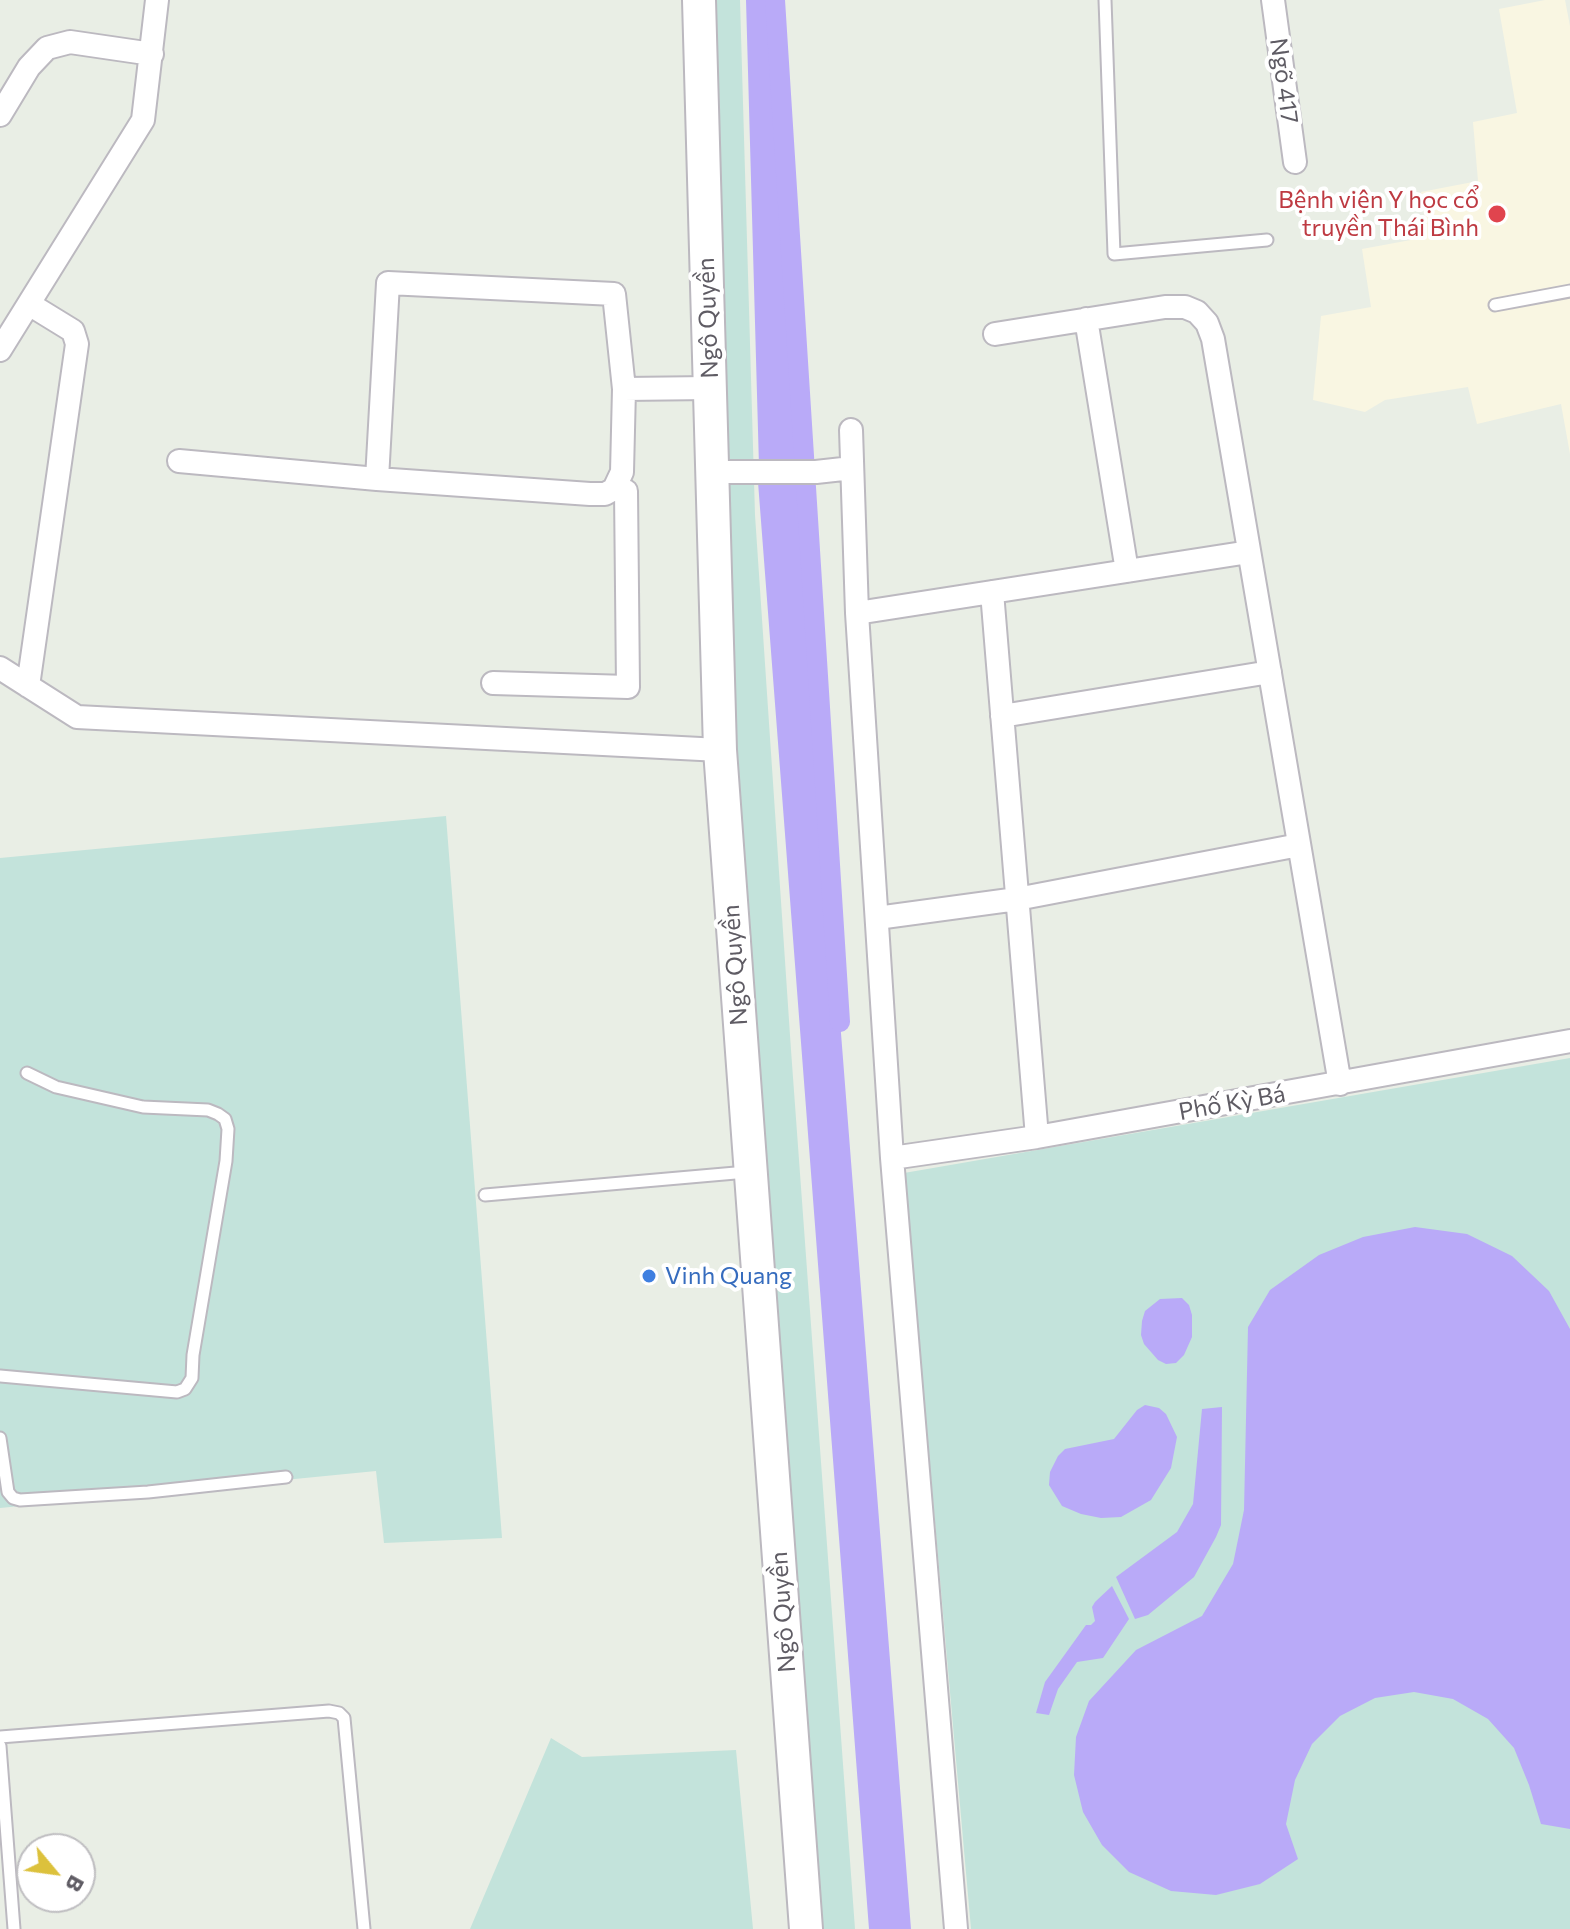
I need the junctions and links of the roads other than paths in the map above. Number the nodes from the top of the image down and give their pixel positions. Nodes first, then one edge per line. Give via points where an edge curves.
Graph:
1 (157, 0) edge
2 (699, 0) edge
3 (1105, 0) edge
4 (1273, 0) edge
5 (152, 54) junction
6 (0, 115) edge
7 (1295, 162) dead end
8 (1267, 240) dead end
9 (1570, 291) edge
10 (29, 304) junction
11 (1495, 305) dead end
12 (1086, 319) junction
13 (995, 334) dead end
14 (0, 350) edge
15 (710, 388) junction
16 (624, 389) junction
17 (851, 430) dead end
18 (179, 461) dead end
19 (852, 468) junction
20 (712, 472) junction
21 (377, 479) junction
22 (614, 489) junction
23 (1249, 552) junction
24 (1127, 571) junction
25 (992, 592) junction
26 (857, 613) junction
27 (0, 668) edge
28 (1270, 672) junction
29 (493, 683) dead end
30 (28, 686) junction
31 (1002, 716) junction
32 (720, 750) junction
33 (1299, 845) junction
34 (1017, 899) junction
35 (877, 918) junction
36 (1570, 1041) edge
37 (27, 1073) dead end
38 (1340, 1084) junction
39 (1037, 1137) junction
40 (892, 1158) junction
41 (750, 1172) junction
42 (485, 1195) dead end
43 (0, 1376) edge
44 (0, 1438) edge
45 (286, 1477) dead end
46 (0, 1737) edge
47 (0, 1746) edge
48 (14, 1929) edge
49 (364, 1929) edge
50 (806, 1929) edge
51 (956, 1929) edge

1 - 5 street
2 - 15 street, Ngô Quyền
3 - 8 lane via 1114,254
4 - 7 street, Ngõ 417
5 - 6 street via 70,42 47,48
5 - 10 street via 143,120
9 - 11 lane
10 - 14 street
10 - 30 street via 73,331 77,344
12 - 13 street
12 - 23 street via 1185,307 1207,323
12 - 24 street
15 - 16 street
15 - 20 street, Ngô Quyền
16 - 21 street via 614,294 388,283
16 - 22 street via 622,472
17 - 19 street
18 - 21 street
19 - 20 street
19 - 26 street
20 - 32 street, Ngô Quyền
21 - 22 street via 590,494
22 - 29 street via 626,491 628,687
23 - 24 street
23 - 28 street
24 - 25 street
25 - 26 street
25 - 31 street
26 - 35 street
27 - 30 street
28 - 31 street
28 - 33 street
30 - 32 street via 77,717
31 - 34 street
32 - 41 street, Ngô Quyền
33 - 34 street
33 - 38 street
34 - 35 street
34 - 39 street
35 - 40 street
36 - 38 street, Phố Kỳ Bá
37 - 43 lane via 56,1087 143,1107 218,1114 227,1124 226,1161 192,1378 185,1389
38 - 39 street, Phố Kỳ Bá
39 - 40 street, Phố Kỳ Bá
40 - 51 street
41 - 42 lane
41 - 50 street, Ngô Quyền
44 - 45 lane via 8,1492 20,1500
46 - 49 lane via 339,1713 344,1718
47 - 48 lane

